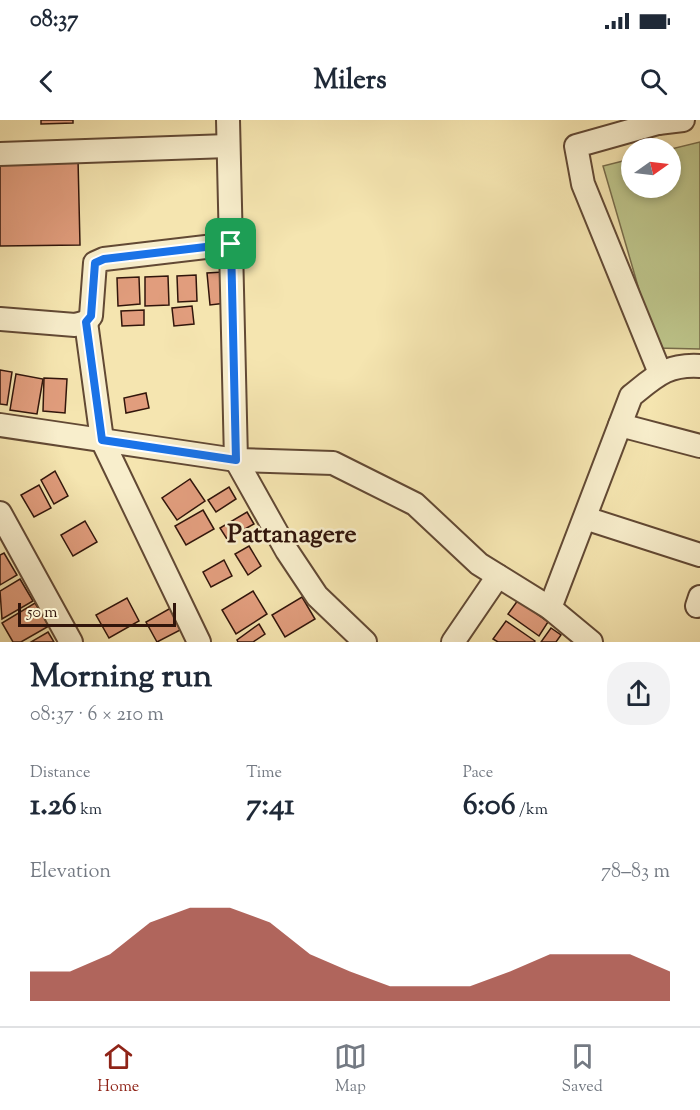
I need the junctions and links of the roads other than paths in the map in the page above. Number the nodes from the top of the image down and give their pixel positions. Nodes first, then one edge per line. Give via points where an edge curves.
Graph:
1 (228, 120) edge
2 (683, 120) edge
3 (658, 122) edge
4 (228, 146) junction
5 (0, 154) edge
6 (231, 244) junction
7 (0, 319) edge
8 (86, 322) junction
9 (700, 366) edge
10 (660, 373) junction
11 (0, 425) edge
12 (620, 425) junction
13 (102, 440) junction
14 (700, 446) edge
15 (236, 460) junction
16 (0, 513) edge
17 (585, 518) junction
18 (700, 555) edge
19 (498, 576) junction
20 (550, 608) junction
21 (71, 642) edge
22 (199, 642) edge
23 (364, 642) edge
24 (453, 642) edge
25 (591, 642) edge

1 - 4 street
2 - 3 street
3 - 10 street via 576,146 583,184
4 - 5 street
4 - 6 street
6 - 8 street via 95,263 91,316
6 - 15 street
7 - 8 street via 75,325
8 - 13 street
9 - 10 street via 679,365
10 - 12 street via 631,396
11 - 13 street
12 - 14 street
12 - 17 street
13 - 15 street
13 - 22 street
15 - 19 street via 333,463 415,504 479,564
15 - 23 street via 286,551 317,596
16 - 21 street
17 - 18 street
17 - 20 street
19 - 20 street
19 - 24 street
20 - 25 street

